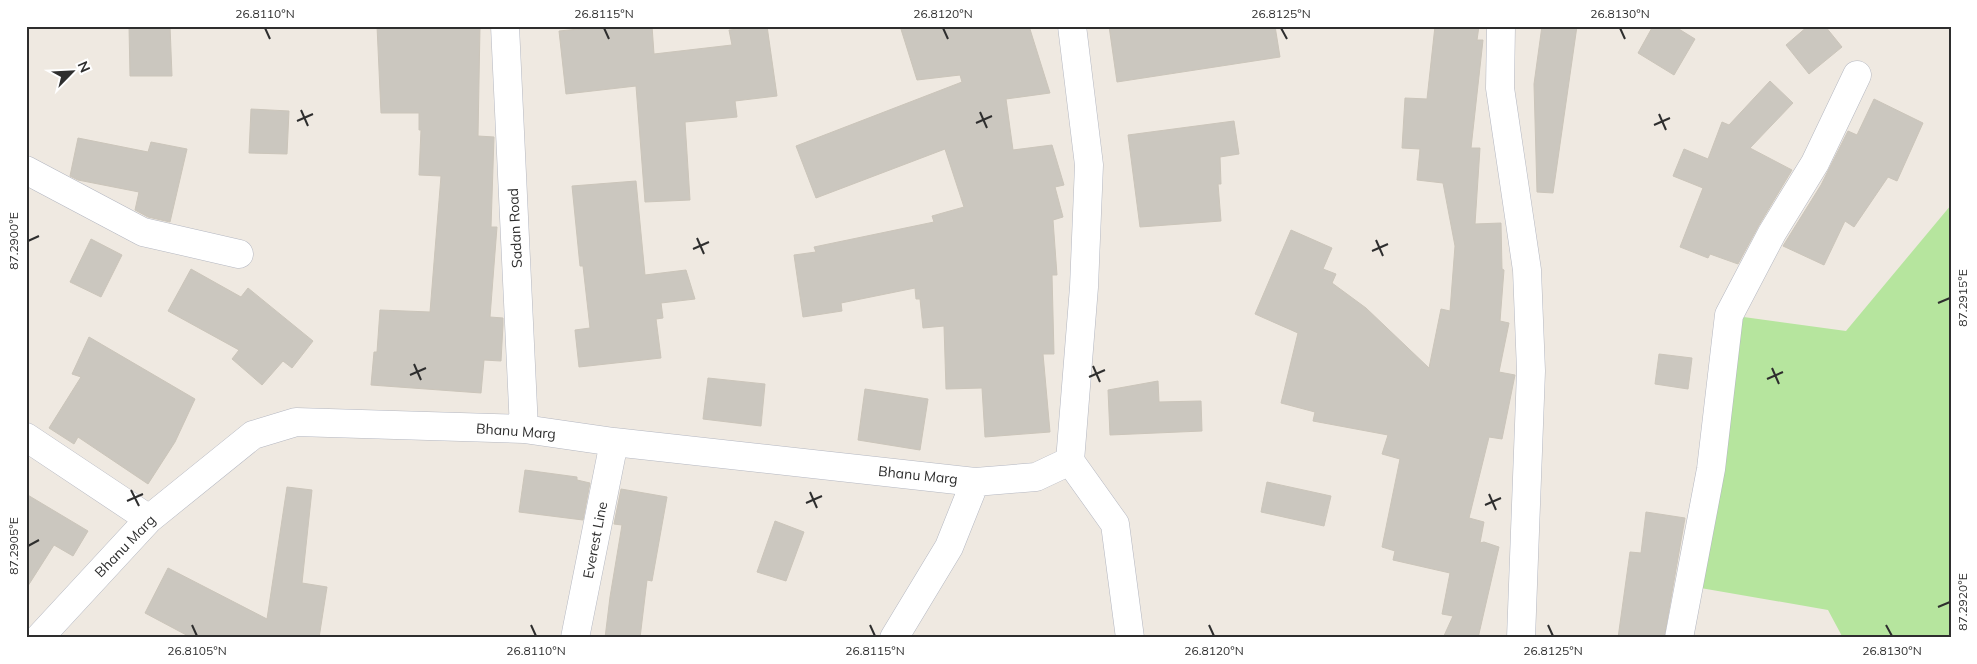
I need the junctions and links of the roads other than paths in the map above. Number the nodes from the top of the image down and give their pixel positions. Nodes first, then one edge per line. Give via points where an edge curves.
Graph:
1 (505, 26) edge
2 (1072, 26) edge
3 (1501, 26) edge
4 (1857, 76) dead end
5 (26, 170) edge
6 (239, 254) dead end
7 (524, 429) junction
8 (26, 437) edge
9 (614, 442) junction
10 (1070, 461) junction
11 (974, 482) junction
12 (149, 519) junction
13 (39, 638) edge
14 (575, 638) edge
15 (894, 638) edge
16 (1130, 638) edge
17 (1521, 638) edge
18 (1680, 638) edge

1 - 7 street, Sadan Road
2 - 10 street via 1089,165 1084,288
3 - 17 street via 1500,88 1527,270 1531,371
4 - 18 street via 1815,163 1772,233 1729,315 1711,469
5 - 6 street via 143,232
7 - 9 street, Bhanu Marg
7 - 12 street, Bhanu Marg via 296,422 253,435
8 - 12 street
9 - 11 street, Bhanu Marg
9 - 14 street, Everest Line
10 - 11 street, Bhanu Marg via 1036,477
10 - 16 street via 1115,524
11 - 15 street via 949,547
12 - 13 street, Bhanu Marg

